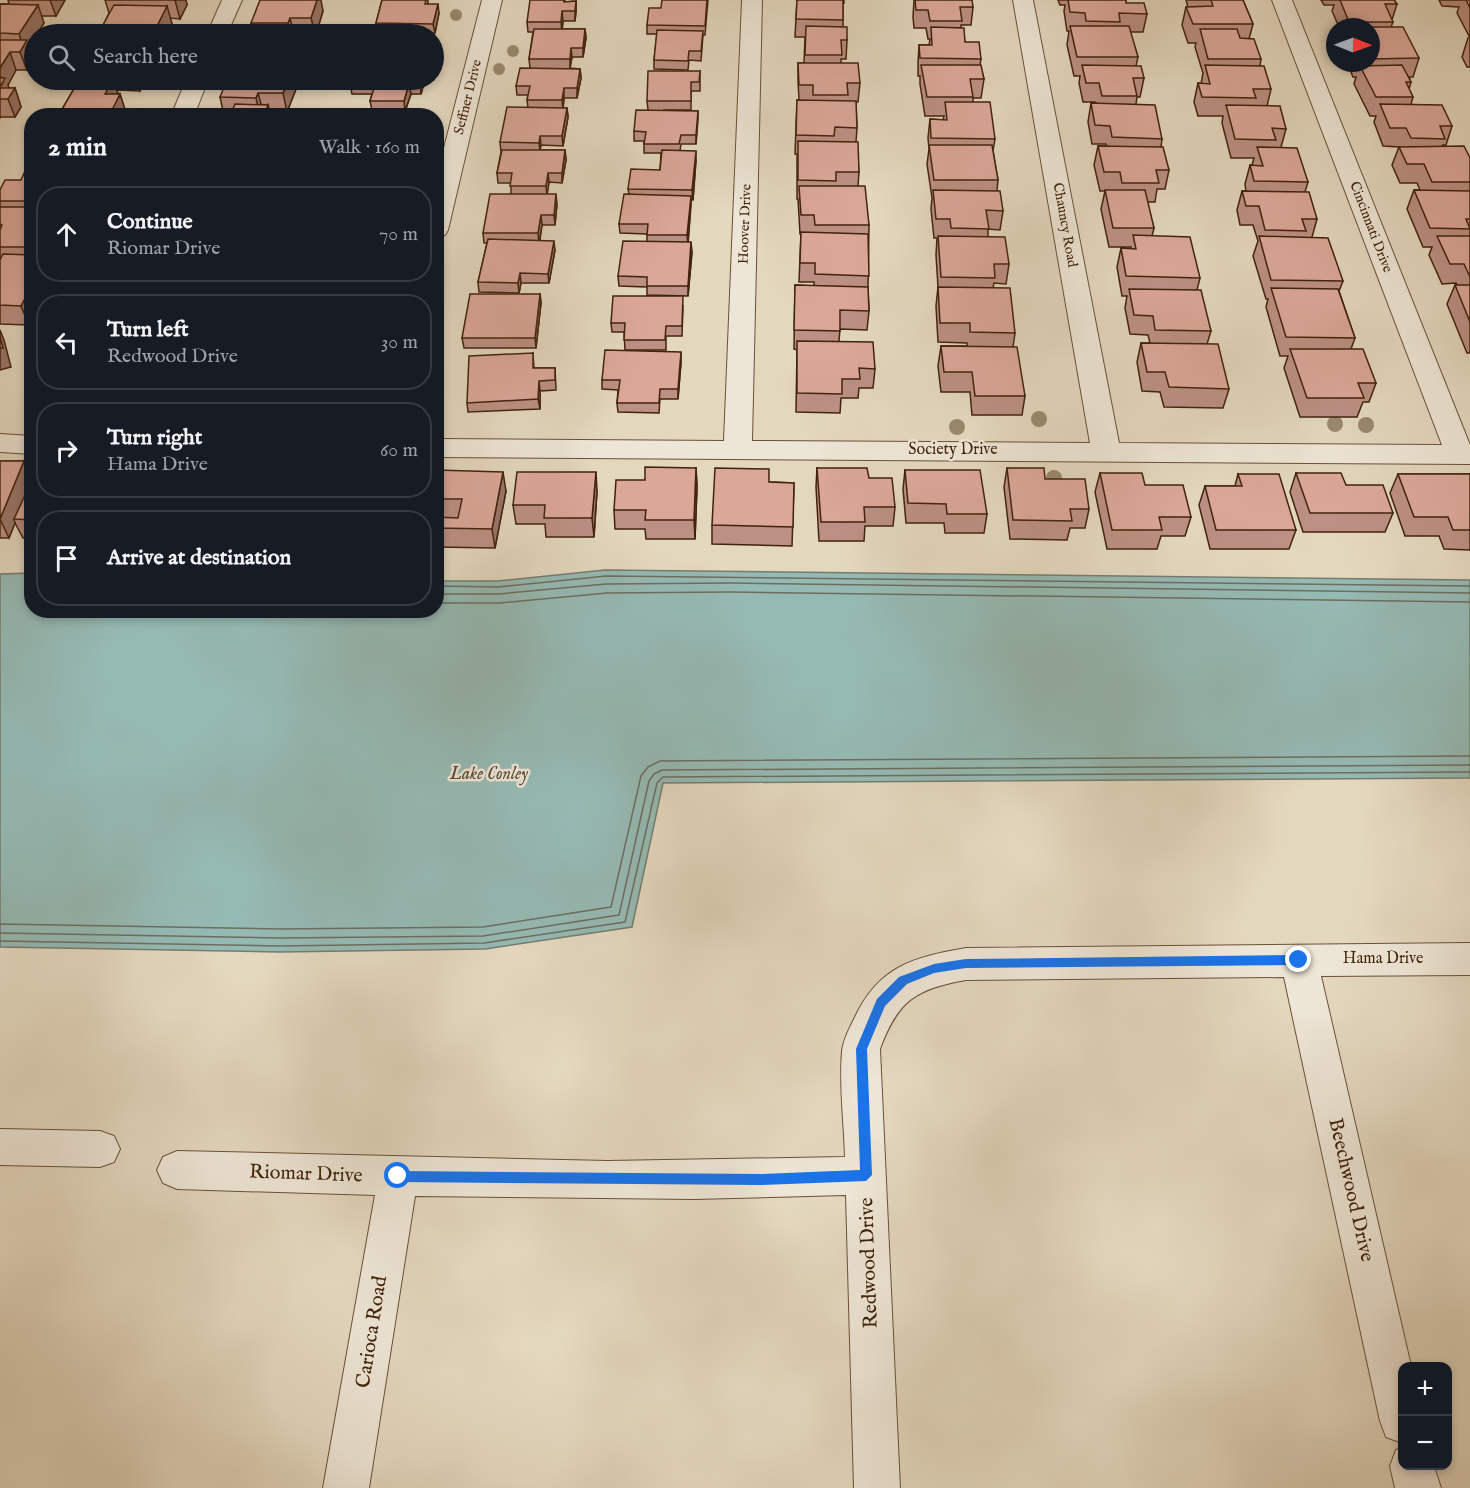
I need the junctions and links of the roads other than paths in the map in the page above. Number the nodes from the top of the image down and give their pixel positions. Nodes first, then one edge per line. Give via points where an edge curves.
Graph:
1 (232, 0) edge
2 (492, 0) edge
3 (752, 0) edge
4 (1023, 0) edge
5 (1282, 0) edge
6 (221, 24) edge
7 (193, 90) edge
8 (185, 108) edge
9 (444, 197) edge
10 (0, 443) edge
11 (24, 444) edge
12 (444, 448) edge
13 (738, 448) junction
14 (1106, 451) junction
15 (1465, 455) edge
16 (1470, 959) edge
17 (1299, 960) junction
18 (903, 980) joint
19 (0, 1147) edge
20 (100, 1149) dead end
21 (177, 1170) dead end
22 (866, 1175) junction
23 (398, 1176) junction
24 (1401, 1416) edge
25 (1414, 1470) edge
26 (346, 1488) edge
27 (877, 1488) edge
28 (1418, 1488) edge

1 - 6 street
2 - 9 street, Seffner Drive
3 - 13 street, Hoover Drive
4 - 14 street, Chauncy Road
5 - 15 street, Cincinnati Drive
7 - 8 street
10 - 11 street
12 - 13 street, Society Drive
13 - 14 street, Society Drive
14 - 15 street, Society Drive
16 - 17 street, Hama Drive
17 - 18 street, Hama Drive via 966,964 934,969
17 - 24 street, Beechwood Drive
18 - 22 street, Redwood Drive via 880,1003 861,1049
19 - 20 street
21 - 23 street, Riomar Drive
22 - 23 street, Riomar Drive via 761,1180
22 - 27 street, Redwood Drive
23 - 26 street, Carioca Road
25 - 28 street

